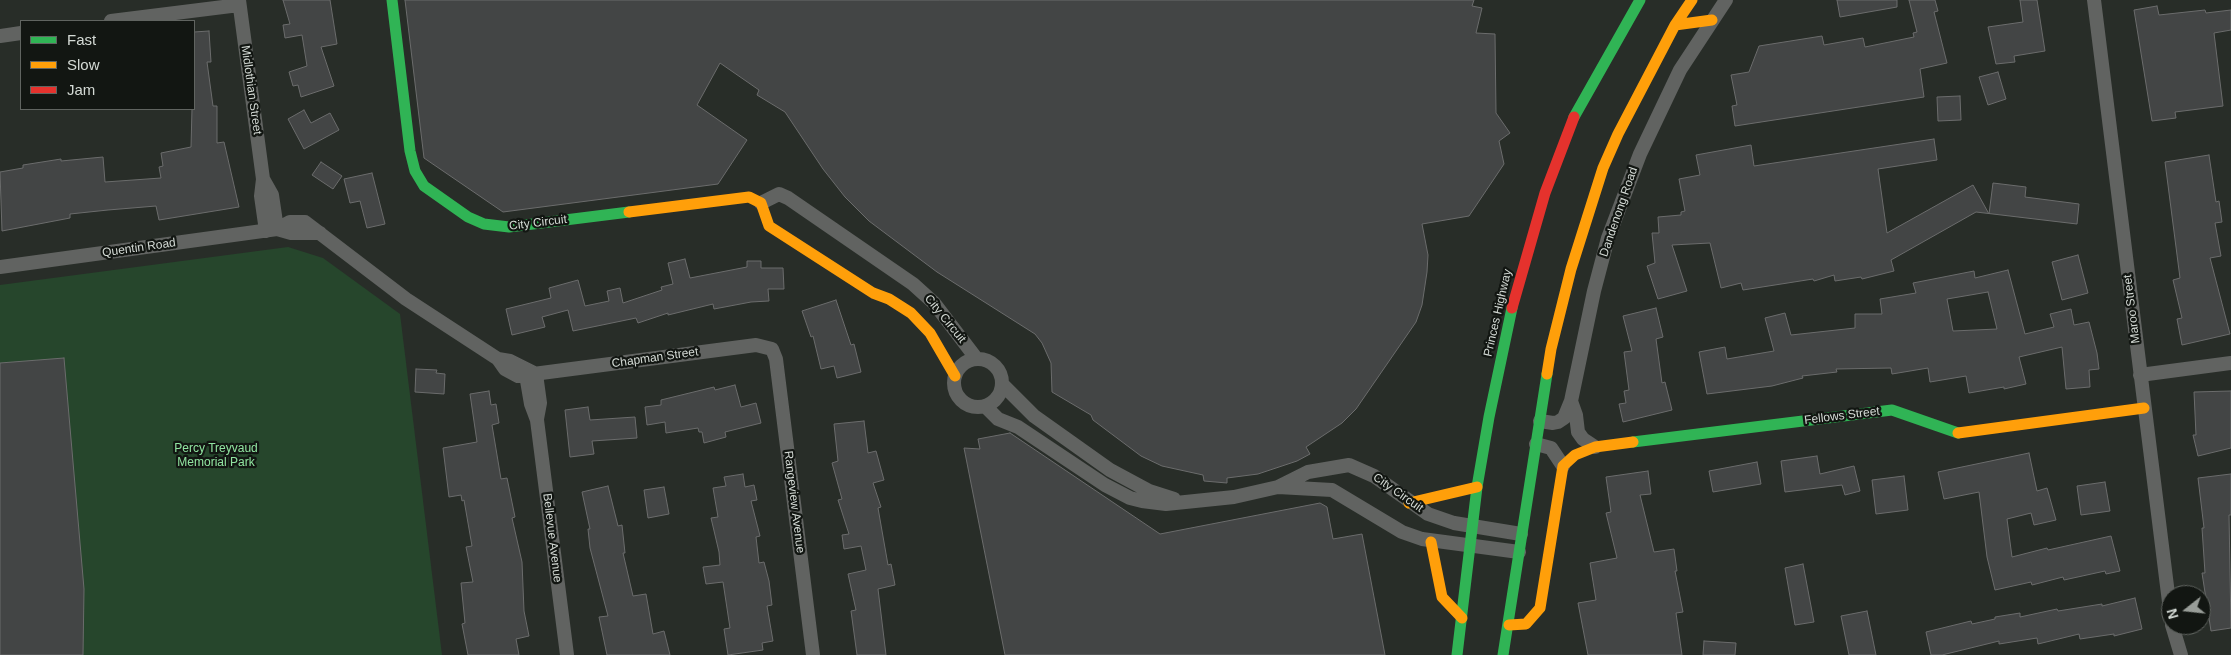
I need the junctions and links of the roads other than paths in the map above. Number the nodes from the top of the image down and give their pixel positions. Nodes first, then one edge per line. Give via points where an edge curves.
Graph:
1 (392, 0) edge
2 (1640, 0) edge
3 (1692, 0) edge
4 (1726, 0) edge
5 (2094, 0) edge
6 (239, 2) edge
7 (118, 20) edge
8 (1712, 20) junction
9 (1676, 24) junction
10 (20, 33) edge
11 (0, 36) edge
12 (761, 202) junction
13 (272, 230) junction
14 (0, 267) edge
15 (772, 349) joint
16 (976, 358) junction
17 (2231, 363) edge
18 (529, 373) junction
19 (2140, 375) junction
20 (955, 376) junction
21 (1003, 384) junction
22 (1571, 401) junction
23 (985, 406) junction
24 (2144, 408) junction
25 (1540, 421) junction
26 (1536, 444) junction
27 (1595, 447) junction
28 (1563, 466) junction
29 (1278, 487) junction
30 (1477, 487) junction
31 (1195, 502) junction
32 (1409, 503) junction
33 (1473, 527) junction
34 (1521, 534) junction
35 (1432, 542) junction
36 (1471, 547) junction
37 (1519, 552) junction
38 (2167, 585) edge
39 (1462, 618) junction
40 (1508, 631) junction
41 (2172, 635) edge
42 (2175, 635) edge
43 (1514, 649) dead end
44 (567, 655) edge
45 (813, 655) edge
46 (1458, 655) edge
47 (1504, 655) edge
48 (2171, 655) edge
49 (2181, 655) edge

1 - 12 main road, City Circuit via 415,172 424,186 468,217 503,227 735,197 749,197
2 - 30 main road, Princes Highway via 1575,115 1545,193 1507,329
3 - 9 main road
4 - 8 street, Dandenong Road
5 - 19 street, Maroo Street
6 - 7 street
6 - 13 street, Midlothian Street via 264,179 272,195
8 - 9 main road
8 - 22 street, Dandenong Road via 1680,70 1658,113 1608,238
9 - 25 main road via 1624,121 1597,186 1558,314
10 - 11 street
12 - 16 street, City Circuit via 779,194 788,198 913,284 934,303
12 - 20 main road, City Circuit via 769,226 915,316 935,341
13 - 14 street, Quentin Road
13 - 18 street, Chapman Street via 320,233 406,299 498,358 505,369 518,376
15 - 18 street, Chapman Street via 756,345
15 - 45 street, Rangeview Avenue via 777,366
16 - 20 street via 962,364
16 - 21 street via 993,364 1000,371
17 - 19 street
18 - 44 street, Bellevue Avenue via 540,403 537,420
19 - 24 street, Maroo Street
20 - 23 street via 954,386 960,398 971,406
21 - 23 street via 997,398
21 - 31 street, City Circuit via 1034,416 1110,470 1162,496
22 - 25 street, Dandenong Road via 1564,418 1558,422
22 - 27 street via 1578,432
23 - 31 street, City Circuit via 998,419 1018,427 1118,493 1152,503
24 - 27 main road, Fellows Street via 1956,433 1892,410
24 - 38 street, Maroo Street
25 - 26 main road
26 - 28 street via 1555,451
26 - 34 main road
27 - 28 main road, Fellows Street via 1575,454
28 - 40 main road via 1540,608 1526,624
29 - 31 street, City Circuit
29 - 32 street, City Circuit via 1308,472 1349,465 1374,476
29 - 35 street, City Circuit via 1332,490 1402,532
30 - 32 main road
30 - 33 main road, Princes Highway
32 - 33 street, City Circuit via 1428,514
33 - 34 street, City Circuit
33 - 36 main road, Princes Highway
34 - 37 main road
35 - 36 street, City Circuit
35 - 39 main road via 1442,597
36 - 37 street, City Circuit
36 - 39 main road, Princes Highway
37 - 40 main road
39 - 46 main road, Princes Highway
40 - 43 main road
40 - 47 main road
41 - 48 street, Maroo Street
42 - 49 street, Maroo Street

